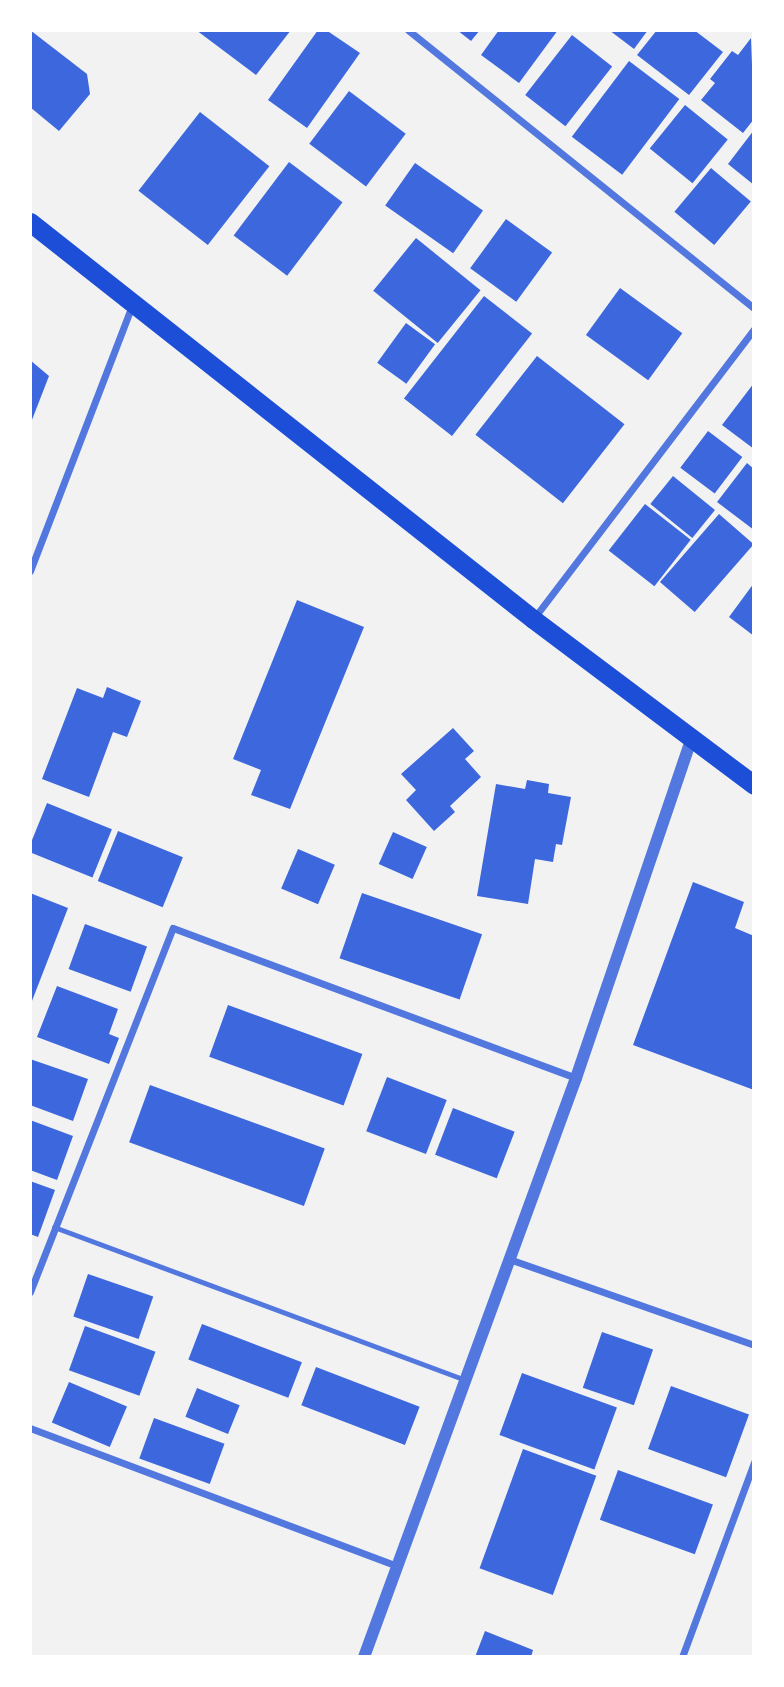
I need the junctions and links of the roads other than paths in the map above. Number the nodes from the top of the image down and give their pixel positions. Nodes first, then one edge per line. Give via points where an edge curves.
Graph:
1 (408, 30) edge
2 (30, 222) edge
3 (133, 301) junction
4 (754, 308) edge
5 (754, 329) edge
6 (30, 571) edge
7 (533, 619) junction
8 (692, 738) junction
9 (754, 785) edge
10 (576, 1078) junction
11 (54, 1227) junction
12 (509, 1259) junction
13 (30, 1292) edge
14 (754, 1345) edge
15 (466, 1380) junction
16 (30, 1428) edge
17 (754, 1462) edge
18 (398, 1566) junction
19 (364, 1657) edge
20 (682, 1657) edge

1 - 4 street
2 - 3 highway
3 - 6 street
3 - 7 highway
5 - 7 street
7 - 8 highway
8 - 9 highway
8 - 10 street
10 - 11 street via 173,928
10 - 12 street
11 - 13 street
11 - 15 lane
12 - 14 street
12 - 15 street
15 - 18 street
16 - 18 street
17 - 20 street
18 - 19 street

